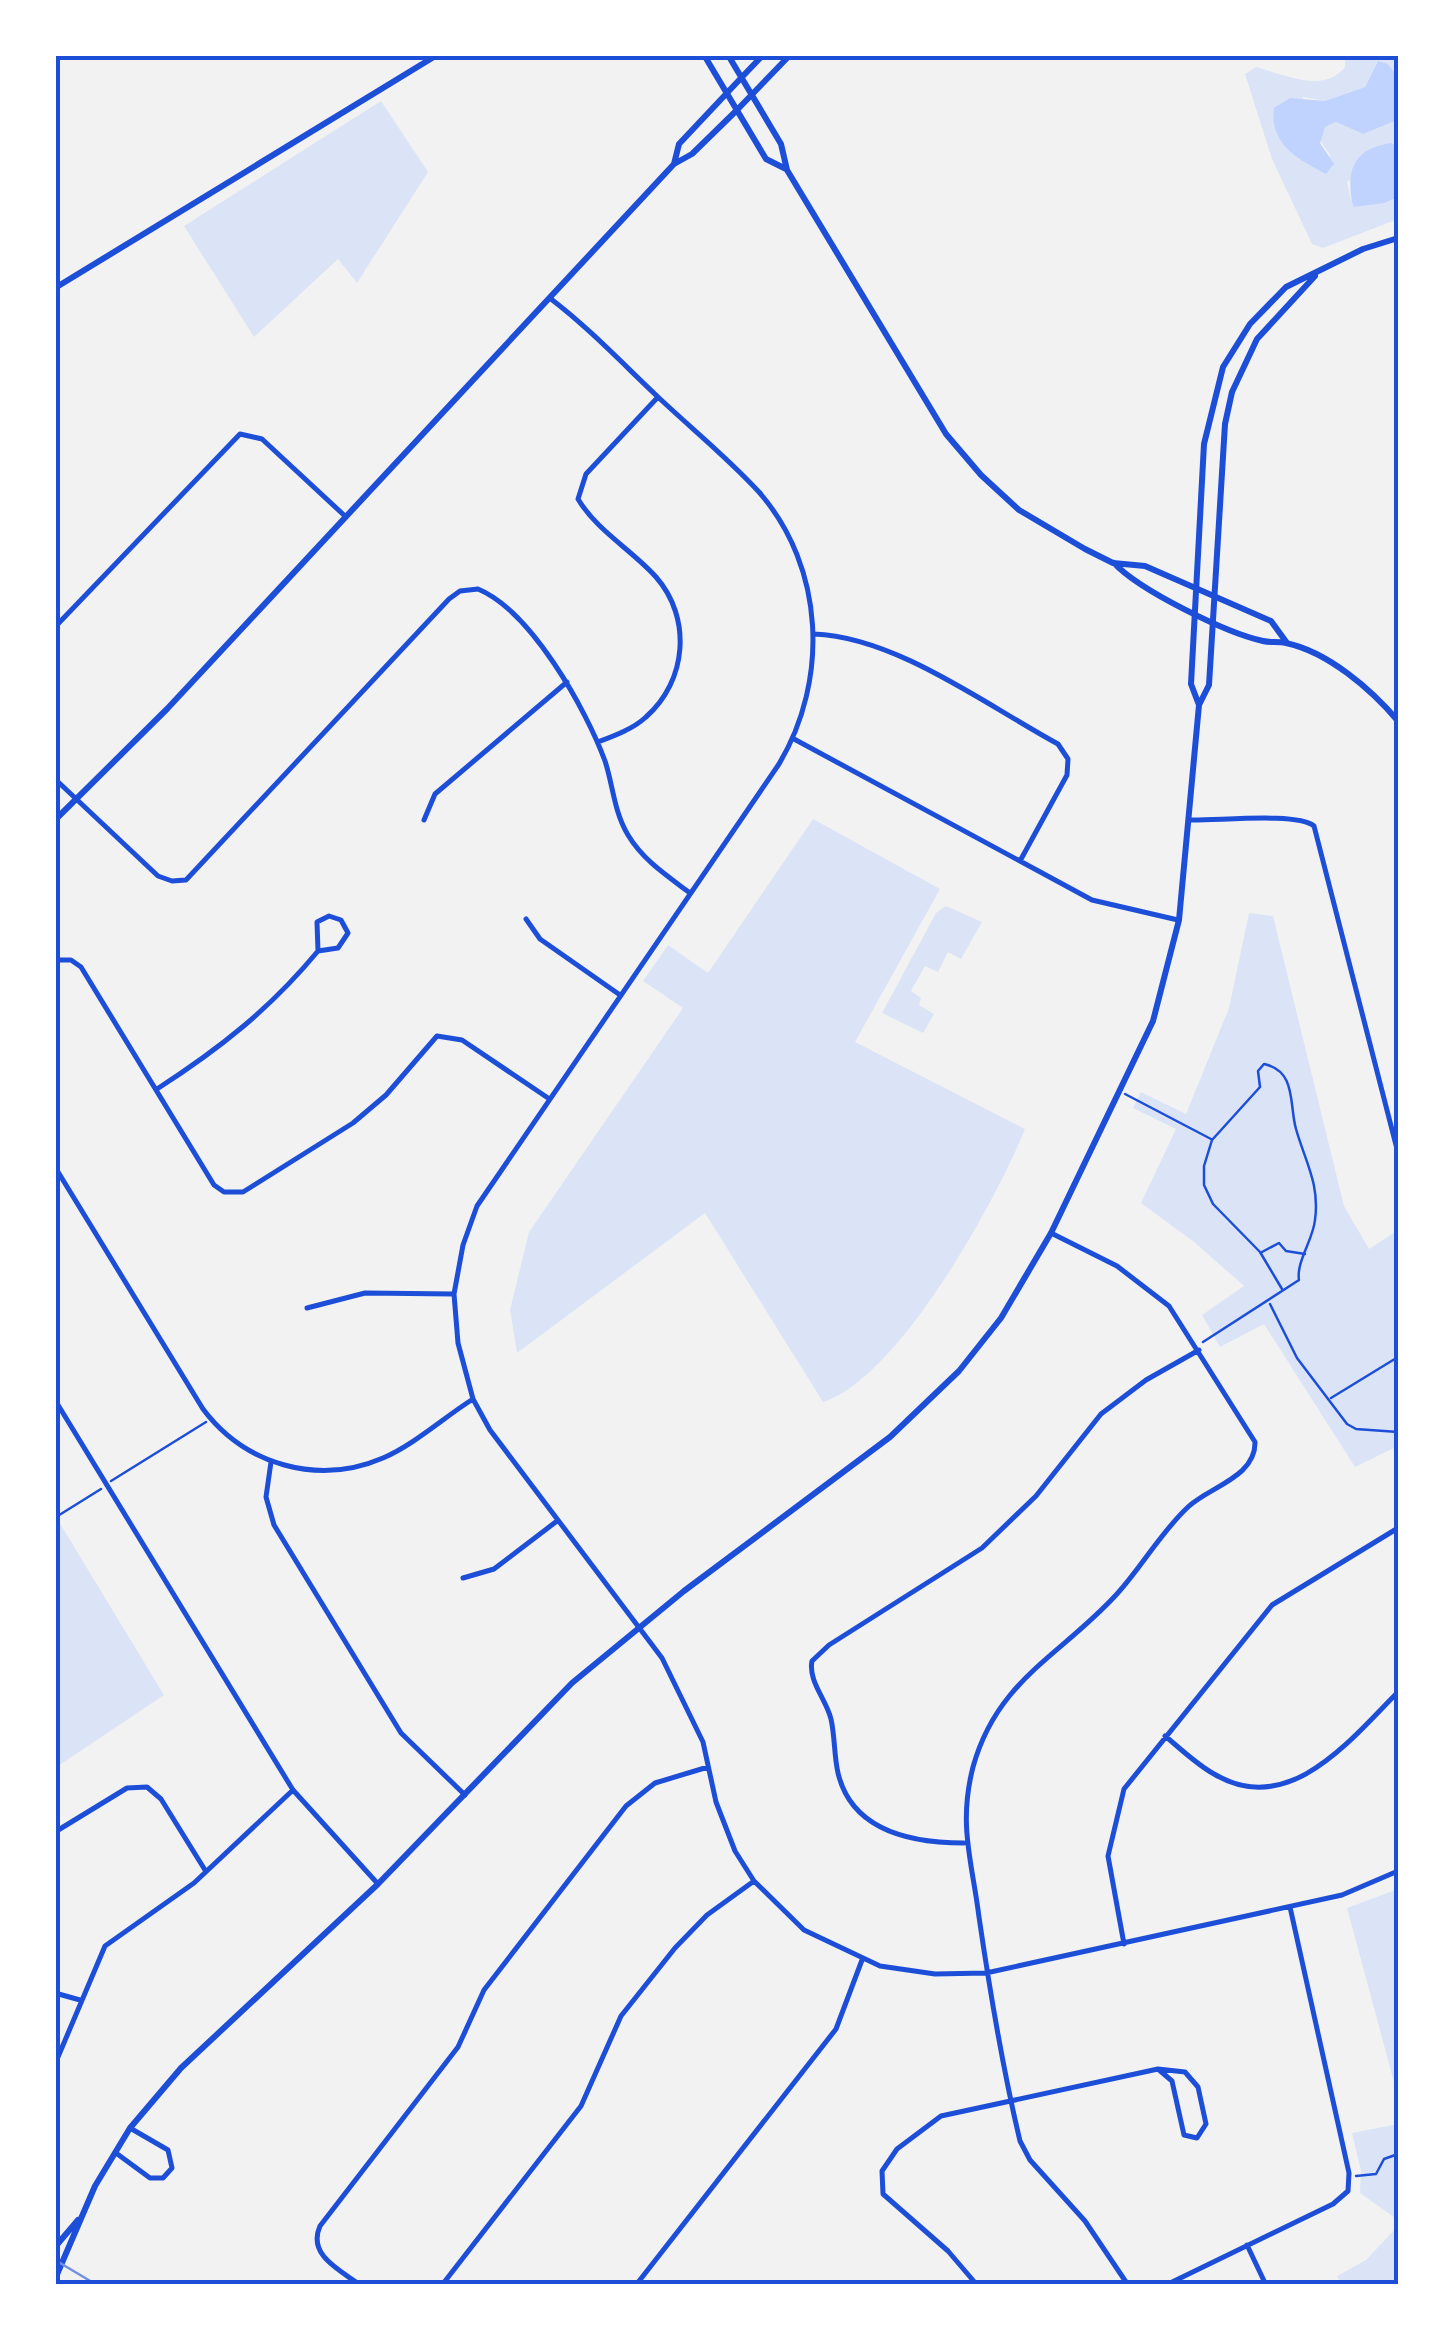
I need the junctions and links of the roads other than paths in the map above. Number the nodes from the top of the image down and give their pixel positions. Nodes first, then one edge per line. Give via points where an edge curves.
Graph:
1 (438, 55) edge
2 (704, 55) edge
3 (728, 55) edge
4 (763, 55) edge
5 (790, 55) edge
6 (742, 77) junction
7 (726, 93) junction
8 (751, 94) junction
9 (736, 112) junction
10 (674, 164) junction
11 (787, 170) junction
12 (1398, 238) edge
13 (1316, 276) junction
14 (55, 288) edge
15 (551, 299) junction
16 (658, 397) junction
17 (346, 517) junction
18 (1114, 562) junction
19 (1196, 588) junction
20 (1216, 596) junction
21 (1195, 612) junction
22 (1214, 620) junction
23 (55, 627) edge
24 (814, 634) junction
25 (1287, 643) junction
26 (567, 682) junction
27 (1199, 706) junction
28 (1398, 721) edge
29 (794, 738) junction
30 (598, 742) junction
31 (55, 779) edge
32 (78, 800) junction
33 (55, 820) edge
34 (424, 820) dead end
35 (1190, 820) junction
36 (1020, 862) junction
37 (690, 892) junction
38 (526, 920) dead end
39 (1179, 920) junction
40 (318, 952) junction
41 (55, 960) edge
42 (620, 994) junction
43 (156, 1090) junction
44 (548, 1098) junction
45 (1398, 1153) edge
46 (55, 1167) edge
47 (1050, 1233) junction
48 (454, 1294) junction
49 (307, 1308) dead end
50 (1198, 1348) junction
51 (473, 1399) junction
52 (55, 1400) edge
53 (271, 1462) junction
54 (557, 1521) junction
55 (1397, 1532) edge
56 (463, 1578) dead end
57 (638, 1627) junction
58 (1398, 1692) edge
59 (1165, 1736) junction
60 (708, 1767) junction
61 (293, 1790) junction
62 (466, 1796) junction
63 (55, 1832) edge
64 (964, 1843) junction
65 (206, 1871) junction
66 (1398, 1871) edge
67 (754, 1882) junction
68 (378, 1884) junction
69 (1290, 1907) junction
70 (1124, 1944) junction
71 (862, 1960) junction
72 (986, 1973) junction
73 (55, 1993) edge
74 (80, 2000) junction
75 (55, 2064) edge
76 (1158, 2069) junction
77 (1010, 2100) junction
78 (130, 2128) junction
79 (116, 2153) junction
80 (79, 2219) junction
81 (1247, 2244) junction
82 (55, 2248) edge
83 (55, 2278) edge
84 (360, 2285) edge
85 (442, 2285) edge
86 (636, 2285) edge
87 (977, 2285) edge
88 (1128, 2285) edge
89 (1166, 2285) edge
90 (1266, 2285) edge

1 - 14 street
2 - 7 street
3 - 6 street
4 - 6 street
5 - 8 street
6 - 7 street
6 - 8 street
7 - 9 street
7 - 10 street via 679,144
8 - 9 street
8 - 11 street via 781,144
9 - 10 street
9 - 11 street via 766,159
10 - 15 street
11 - 18 street via 946,434 1019,510
12 - 13 street
13 - 19 street via 1286,288 1261,312 1224,367 1204,444
13 - 20 street via 1269,322 1232,392
15 - 16 street
15 - 17 street
16 - 24 street via 736,468 779,521 796,552
16 - 30 street via 586,474 578,499 672,601 681,634 678,665 668,691 644,720
17 - 23 street via 262,439 240,434
17 - 32 street
18 - 19 street via 1145,566
18 - 21 street via 1131,582
19 - 20 street
19 - 21 street
20 - 22 street
20 - 25 street via 1271,620
21 - 22 street
21 - 27 street via 1190,684
22 - 25 street via 1262,642
22 - 27 street via 1209,685
24 - 29 street via 813,666
24 - 36 street via 845,635 882,648 1058,744 1068,759 1067,775
25 - 28 street via 1370,690
26 - 30 street
26 - 32 street via 534,638 485,592 469,588 449,599 186,880 158,876
26 - 34 street via 435,794
27 - 35 street
29 - 36 street
29 - 37 street
30 - 37 street via 625,830 652,865
31 - 32 street
32 - 33 street
35 - 39 street
35 - 45 street via 1296,816 1314,826
36 - 39 street via 1092,900
37 - 42 street
38 - 42 street via 540,939
39 - 47 street via 1153,1021
40 - 40 street via 345,942 341,920 317,922
40 - 43 street via 239,1034
41 - 43 street via 81,968
42 - 44 street
43 - 44 street via 214,1185 232,1194 353,1124 436,1036 462,1040
44 - 48 street via 477,1206
46 - 53 street via 211,1420
47 - 50 street via 1148,1288
47 - 57 street via 979,1348 915,1416
48 - 49 street via 365,1293
48 - 51 street
50 - 64 street via 1255,1442 1252,1462 1185,1510 1111,1600 1037,1662 1002,1703 974,1766
50 - 64 street via 1101,1414 1036,1496 982,1548 812,1661 839,1778 853,1803 898,1836
51 - 53 street via 367,1464 326,1471
51 - 54 street
52 - 61 street
53 - 62 street via 266,1497 274,1526 401,1733
54 - 56 street via 494,1569
54 - 57 street
55 - 59 street via 1272,1605
57 - 60 street via 691,1712
57 - 62 street via 572,1683
58 - 59 street via 1329,1761 1293,1782 1235,1783
59 - 70 street via 1124,1789 1110,1836 1109,1877
60 - 67 street via 723,1825
60 - 84 street via 656,1783 626,1806 484,1990 458,2047 320,2226 320,2252
61 - 65 street
61 - 68 street
62 - 68 street
63 - 65 street via 127,1788 147,1787
64 - 72 street
65 - 74 street via 117,1934 95,1963
66 - 69 street via 1342,1895
67 - 71 street via 804,1930
67 - 85 street via 686,1938 621,2016 581,2106
68 - 78 street via 181,2068
69 - 70 street
69 - 81 street via 1350,2177 1348,2191 1333,2204
70 - 72 street
71 - 72 street via 935,1974
71 - 86 street via 836,2029
72 - 77 street
73 - 74 street
74 - 75 street
76 - 76 street via 1172,2081 1184,2135 1197,2138 1206,2124 1198,2087 1185,2072
76 - 77 street
77 - 87 street via 942,2116 918,2130 897,2149 880,2184 891,2203
77 - 88 street via 1024,2150 1085,2220
78 - 79 street
78 - 79 street via 168,2150 172,2168 163,2178 150,2178
79 - 80 street
80 - 82 street
80 - 83 street
81 - 89 street
81 - 90 street

